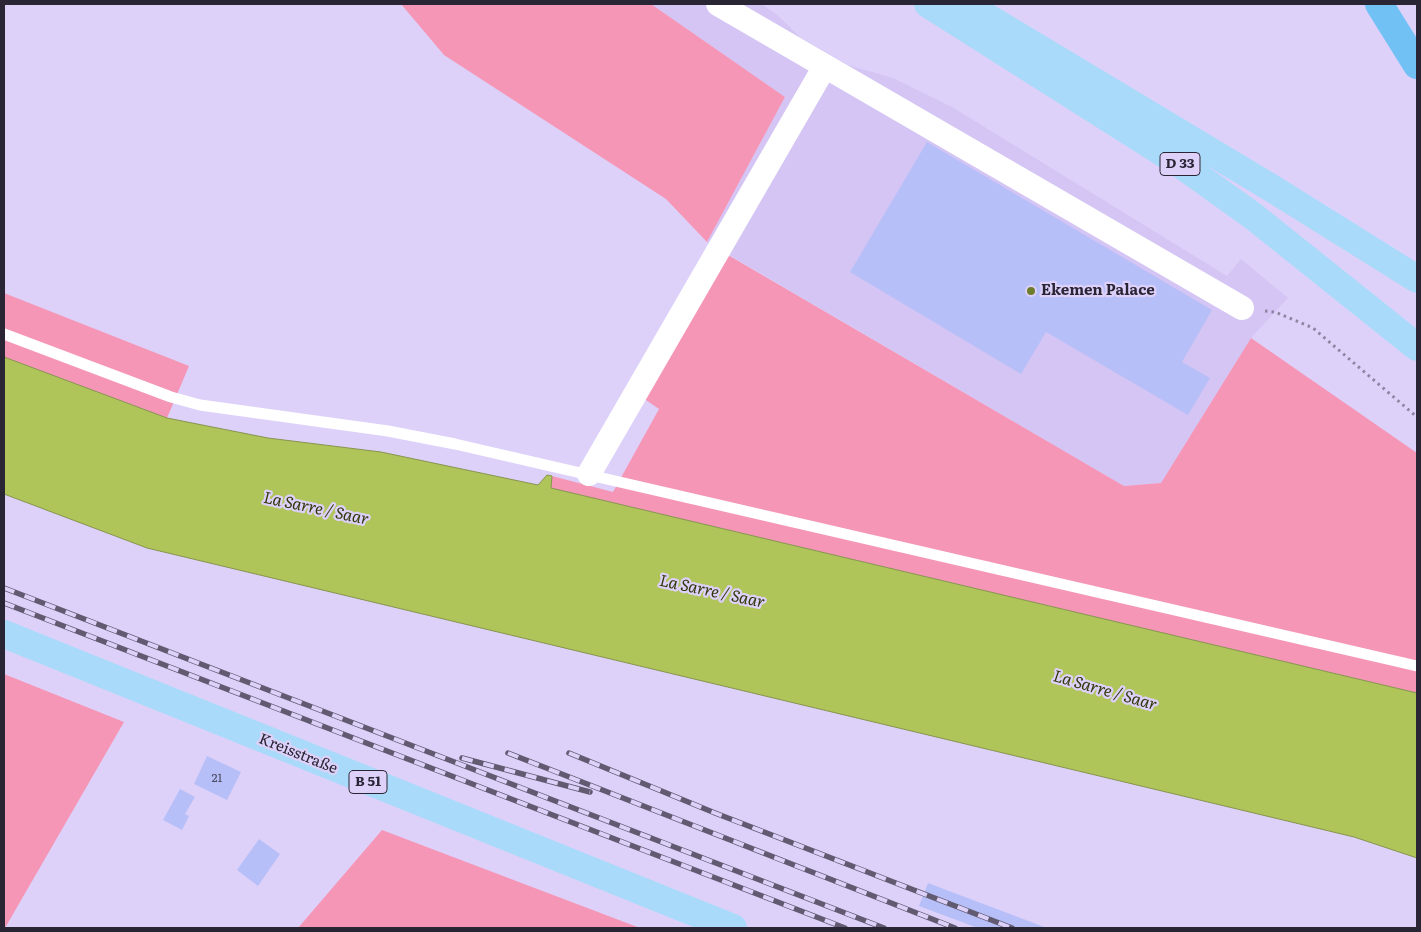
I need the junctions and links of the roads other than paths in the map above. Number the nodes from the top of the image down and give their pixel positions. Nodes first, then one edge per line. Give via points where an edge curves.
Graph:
1 (718, 4) edge
2 (928, 4) edge
3 (965, 4) edge
4 (1379, 4) edge
5 (1417, 65) edge
6 (825, 66) junction
7 (1417, 279) edge
8 (1242, 308) road end
9 (4, 334) edge
10 (1417, 347) edge
11 (589, 474) junction
12 (4, 634) edge
13 (1417, 666) edge
14 (733, 928) edge

1 - 6 street
2 - 10 main road, D 33 via 1179,163 1253,216
3 - 7 main road, D 33
4 - 5 highway
6 - 8 street
6 - 11 street
9 - 11 lane via 200,405 388,431
11 - 13 lane
12 - 14 main road, Kreisstraße / B 51

